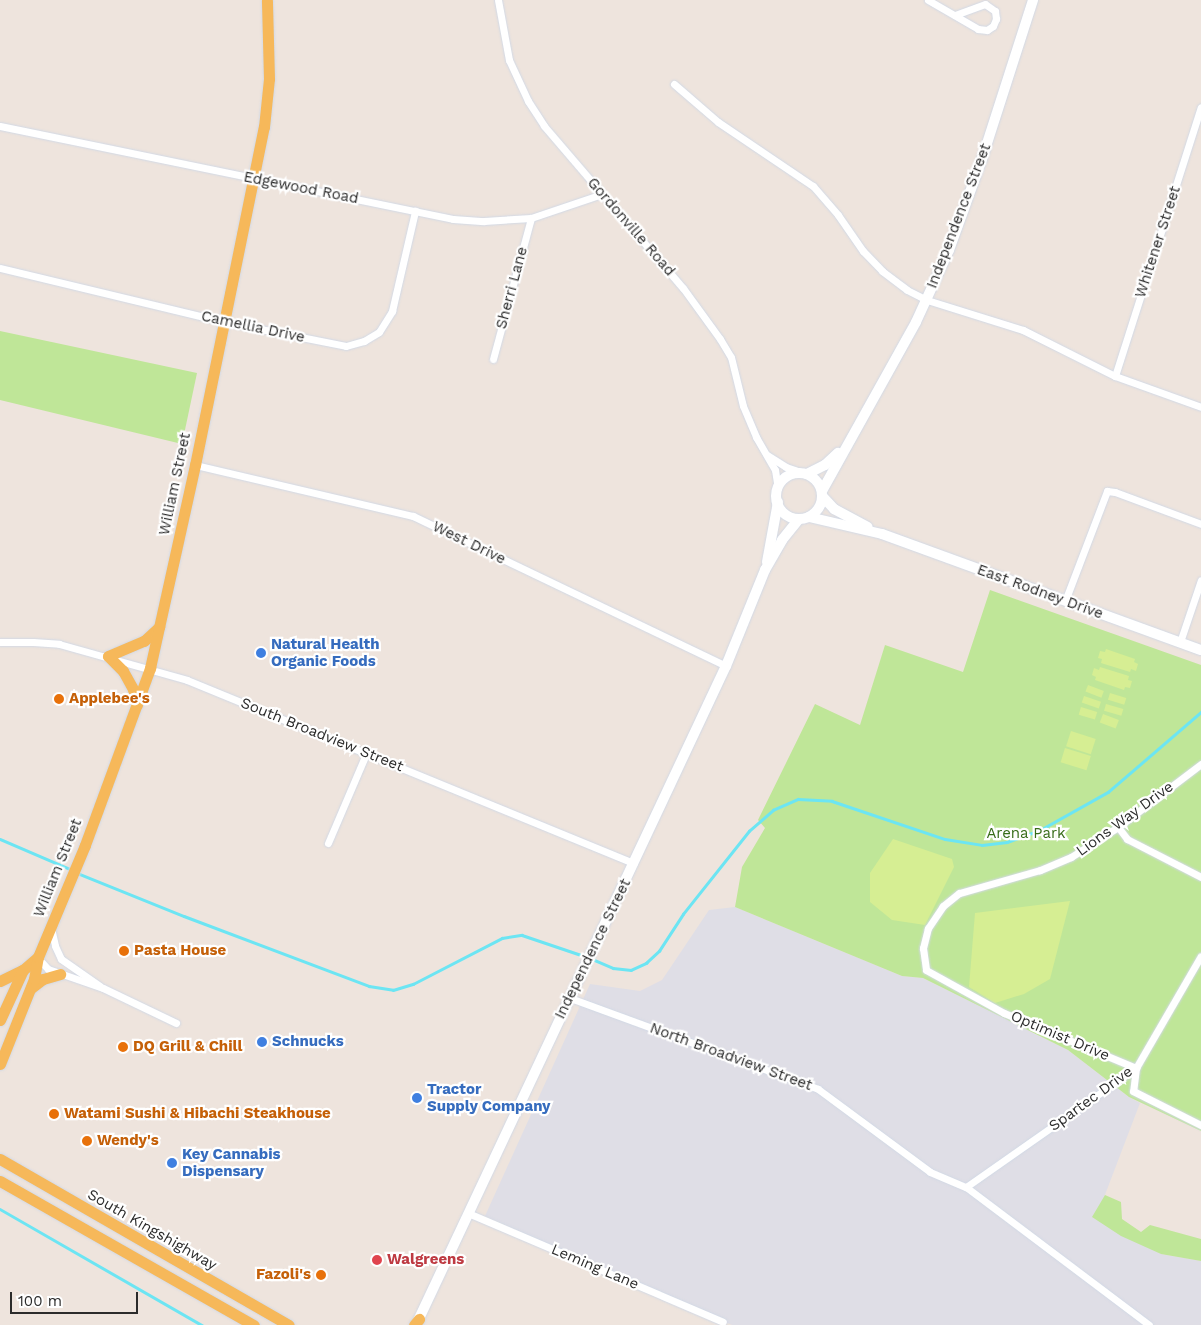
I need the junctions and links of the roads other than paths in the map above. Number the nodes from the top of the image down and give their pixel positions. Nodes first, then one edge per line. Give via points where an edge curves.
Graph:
1 (267, 0) edge
2 (498, 0) edge
3 (928, 0) edge
4 (1033, 0) edge
5 (955, 15) junction
6 (674, 84) dead end
7 (1201, 107) edge
8 (0, 126) edge
9 (254, 179) junction
10 (602, 194) junction
11 (415, 211) junction
12 (531, 218) junction
13 (0, 268) edge
14 (927, 300) junction
15 (225, 322) junction
16 (493, 359) dead end
17 (1115, 376) junction
18 (1201, 406) edge
19 (844, 448) junction
20 (767, 454) junction
21 (195, 465) junction
22 (805, 474) junction
23 (778, 488) junction
24 (822, 494) junction
25 (778, 502) junction
26 (804, 518) junction
27 (1201, 524) edge
28 (880, 534) junction
29 (765, 570) junction
30 (1201, 580) edge
31 (1065, 601) junction
32 (159, 627) junction
33 (0, 642) edge
34 (1180, 642) junction
35 (1201, 650) edge
36 (108, 656) junction
37 (726, 666) junction
38 (150, 668) junction
39 (137, 705) junction
40 (366, 754) junction
41 (1201, 764) edge
42 (1118, 827) junction
43 (328, 843) dead end
44 (634, 863) junction
45 (1201, 877) edge
46 (51, 927) junction
47 (1201, 956) edge
48 (38, 957) junction
49 (23, 970) junction
50 (926, 970) joint
51 (60, 974) junction
52 (0, 981) edge
53 (103, 988) junction
54 (30, 989) junction
55 (570, 998) junction
56 (0, 1020) edge
57 (176, 1023) dead end
58 (0, 1064) edge
59 (1136, 1068) junction
60 (1201, 1125) edge
61 (2, 1159) edge
62 (0, 1181) edge
63 (966, 1188) junction
64 (468, 1213) junction
65 (723, 1322) dead end
66 (418, 1324) edge
67 (254, 1325) edge
68 (290, 1325) edge
69 (1149, 1325) edge

1 - 9 main road, William Street via 269,79
2 - 10 street, Gordonville Road via 510,60 528,101 544,126
3 - 5 street
4 - 14 street, Independence Street via 962,216
5 - 5 street via 978,29 987,30 996,19 995,10 985,4
6 - 14 street via 718,122 813,186 863,251 907,290
7 - 17 street, Whitener Street
8 - 9 street, Edgewood Road
9 - 11 street, Edgewood Road
9 - 15 main road, William Street
10 - 12 street, Edgewood Road
10 - 20 street, Gordonville Road via 684,288 720,339 731,357 743,406
11 - 12 street, Edgewood Road via 484,221
11 - 15 street, Camellia Drive via 392,311 379,332 364,341 346,346
12 - 16 street, Sherri Lane
13 - 15 street, Camellia Drive
14 - 17 street via 1024,330
14 - 19 street, Independence Street
15 - 21 main road, William Street
17 - 18 street
19 - 22 street, Independence Street via 825,465
19 - 24 street, Independence Street
20 - 22 street via 786,467
20 - 23 street, Gordonville Road via 775,470
21 - 32 main road, William Street
21 - 37 street, West Drive via 413,516
22 - 23 street via 792,474
22 - 24 street via 819,484
23 - 25 street
24 - 26 street via 820,506
24 - 28 street, East Rodney Drive via 834,509
25 - 26 street via 788,516
25 - 29 street, Independence Street
26 - 28 street, East Rodney Drive
26 - 29 street, Independence Street via 782,540
27 - 31 street via 1107,491
28 - 31 street, East Rodney Drive
29 - 37 street, Independence Street
30 - 34 street
31 - 34 street, East Rodney Drive
32 - 36 main road via 144,641
32 - 38 main road, William Street
33 - 36 street, South Broadview Street via 60,644
34 - 35 street, East Rodney Drive
36 - 38 street, South Broadview Street
36 - 39 main road via 123,671
37 - 44 street, Independence Street
38 - 39 main road, William Street
38 - 40 street, South Broadview Street via 187,680
39 - 46 main road, William Street
40 - 43 street
40 - 44 street, South Broadview Street
41 - 42 street, Lions Way Drive
42 - 45 street via 1127,839
42 - 50 street, Lions Way Drive via 1071,857 1040,870 958,893 943,906 928,928 923,948
44 - 55 street, Independence Street
46 - 48 main road, William Street
46 - 53 street via 60,959
47 - 59 street, Spartec Drive
48 - 49 main road, William Street
48 - 51 street via 48,969
48 - 54 main road, William Street
49 - 52 main road
49 - 56 main road, William Street
50 - 59 street, Optimist Drive via 1004,1013
51 - 53 street
51 - 54 main road via 43,979
53 - 57 street
54 - 58 main road, William Street
55 - 63 street, North Broadview Street via 818,1089 930,1172
55 - 64 street, Independence Street
59 - 60 street via 1133,1091
59 - 63 street, Spartec Drive
61 - 68 main road, South Kingshighway
62 - 67 main road
63 - 69 street, North Broadview Street
64 - 65 street, Leming Lane
64 - 66 street, Independence Street

